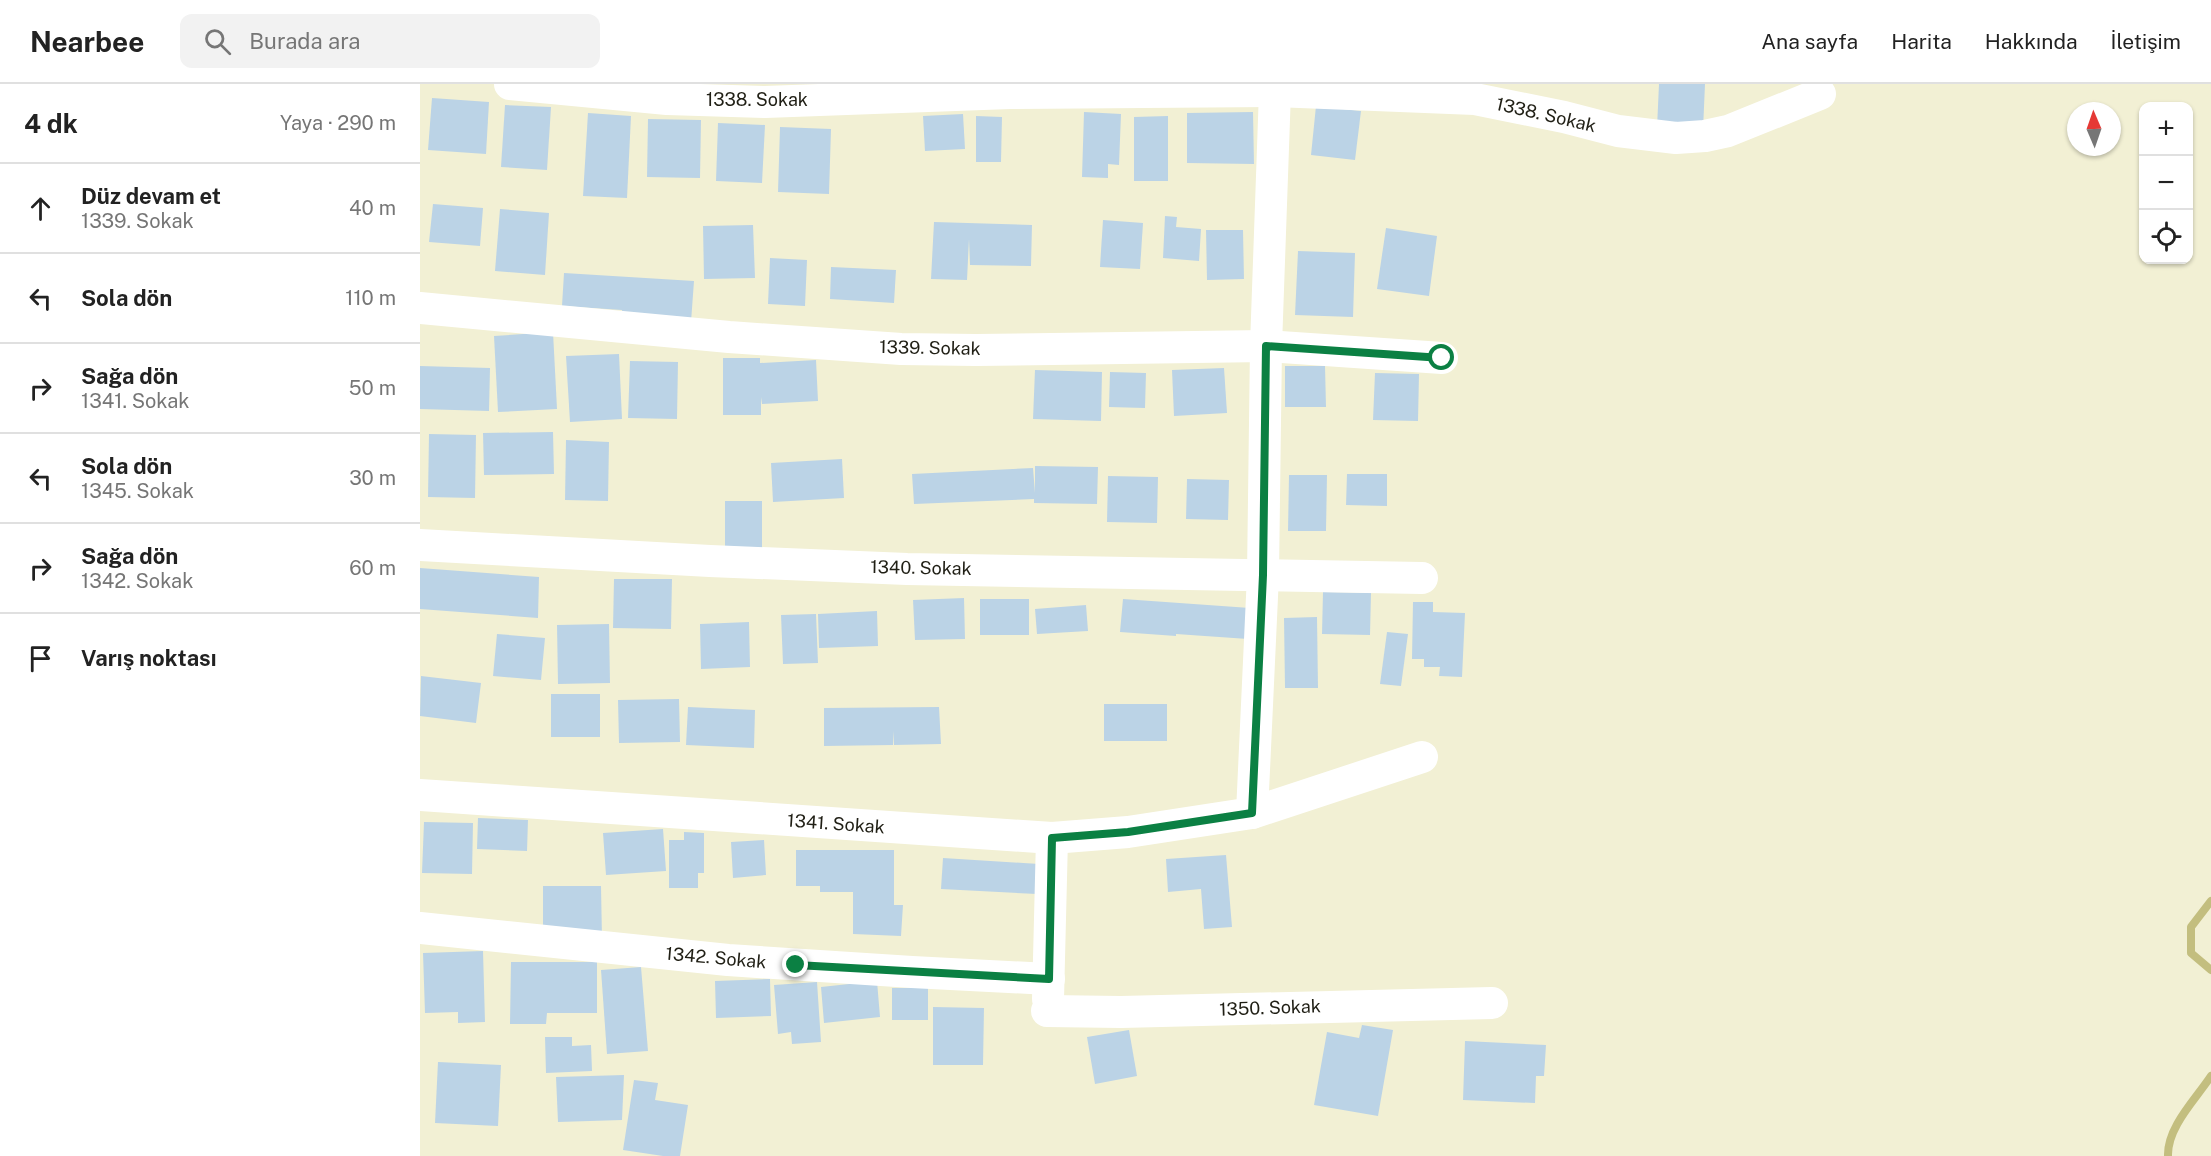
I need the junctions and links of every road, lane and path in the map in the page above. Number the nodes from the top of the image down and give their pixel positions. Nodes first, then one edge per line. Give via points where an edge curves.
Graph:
1 (510, 84) edge
2 (1275, 91) junction
3 (1476, 92) edge
4 (1820, 94) dead end
5 (420, 308) edge
6 (1266, 346) junction
7 (1442, 358) dead end
8 (420, 545) edge
9 (1263, 575) junction
10 (1422, 578) dead end
11 (1422, 757) dead end
12 (420, 795) edge
13 (1252, 813) junction
14 (1052, 838) junction
15 (420, 928) edge
16 (1049, 979) junction
17 (1492, 1002) dead end

1 - 2 street, 1338. Sokak via 657,99 765,102 1010,93
2 - 3 street, 1338. Sokak
2 - 6 street
3 - 4 street, 1338. Sokak via 1618,131 1689,138 1728,131
5 - 6 street, 1339. Sokak via 901,349
6 - 7 street, 1339. Sokak
6 - 9 street
8 - 9 street, 1340. Sokak via 907,569
9 - 10 street, 1340. Sokak
9 - 13 street
11 - 13 street, 1341. Sokak
12 - 14 street, 1341. Sokak
13 - 14 street, 1341. Sokak
14 - 16 street
15 - 16 street, 1342. Sokak via 728,960
16 - 17 street, 1350. Sokak via 1047,1021 1121,1012

